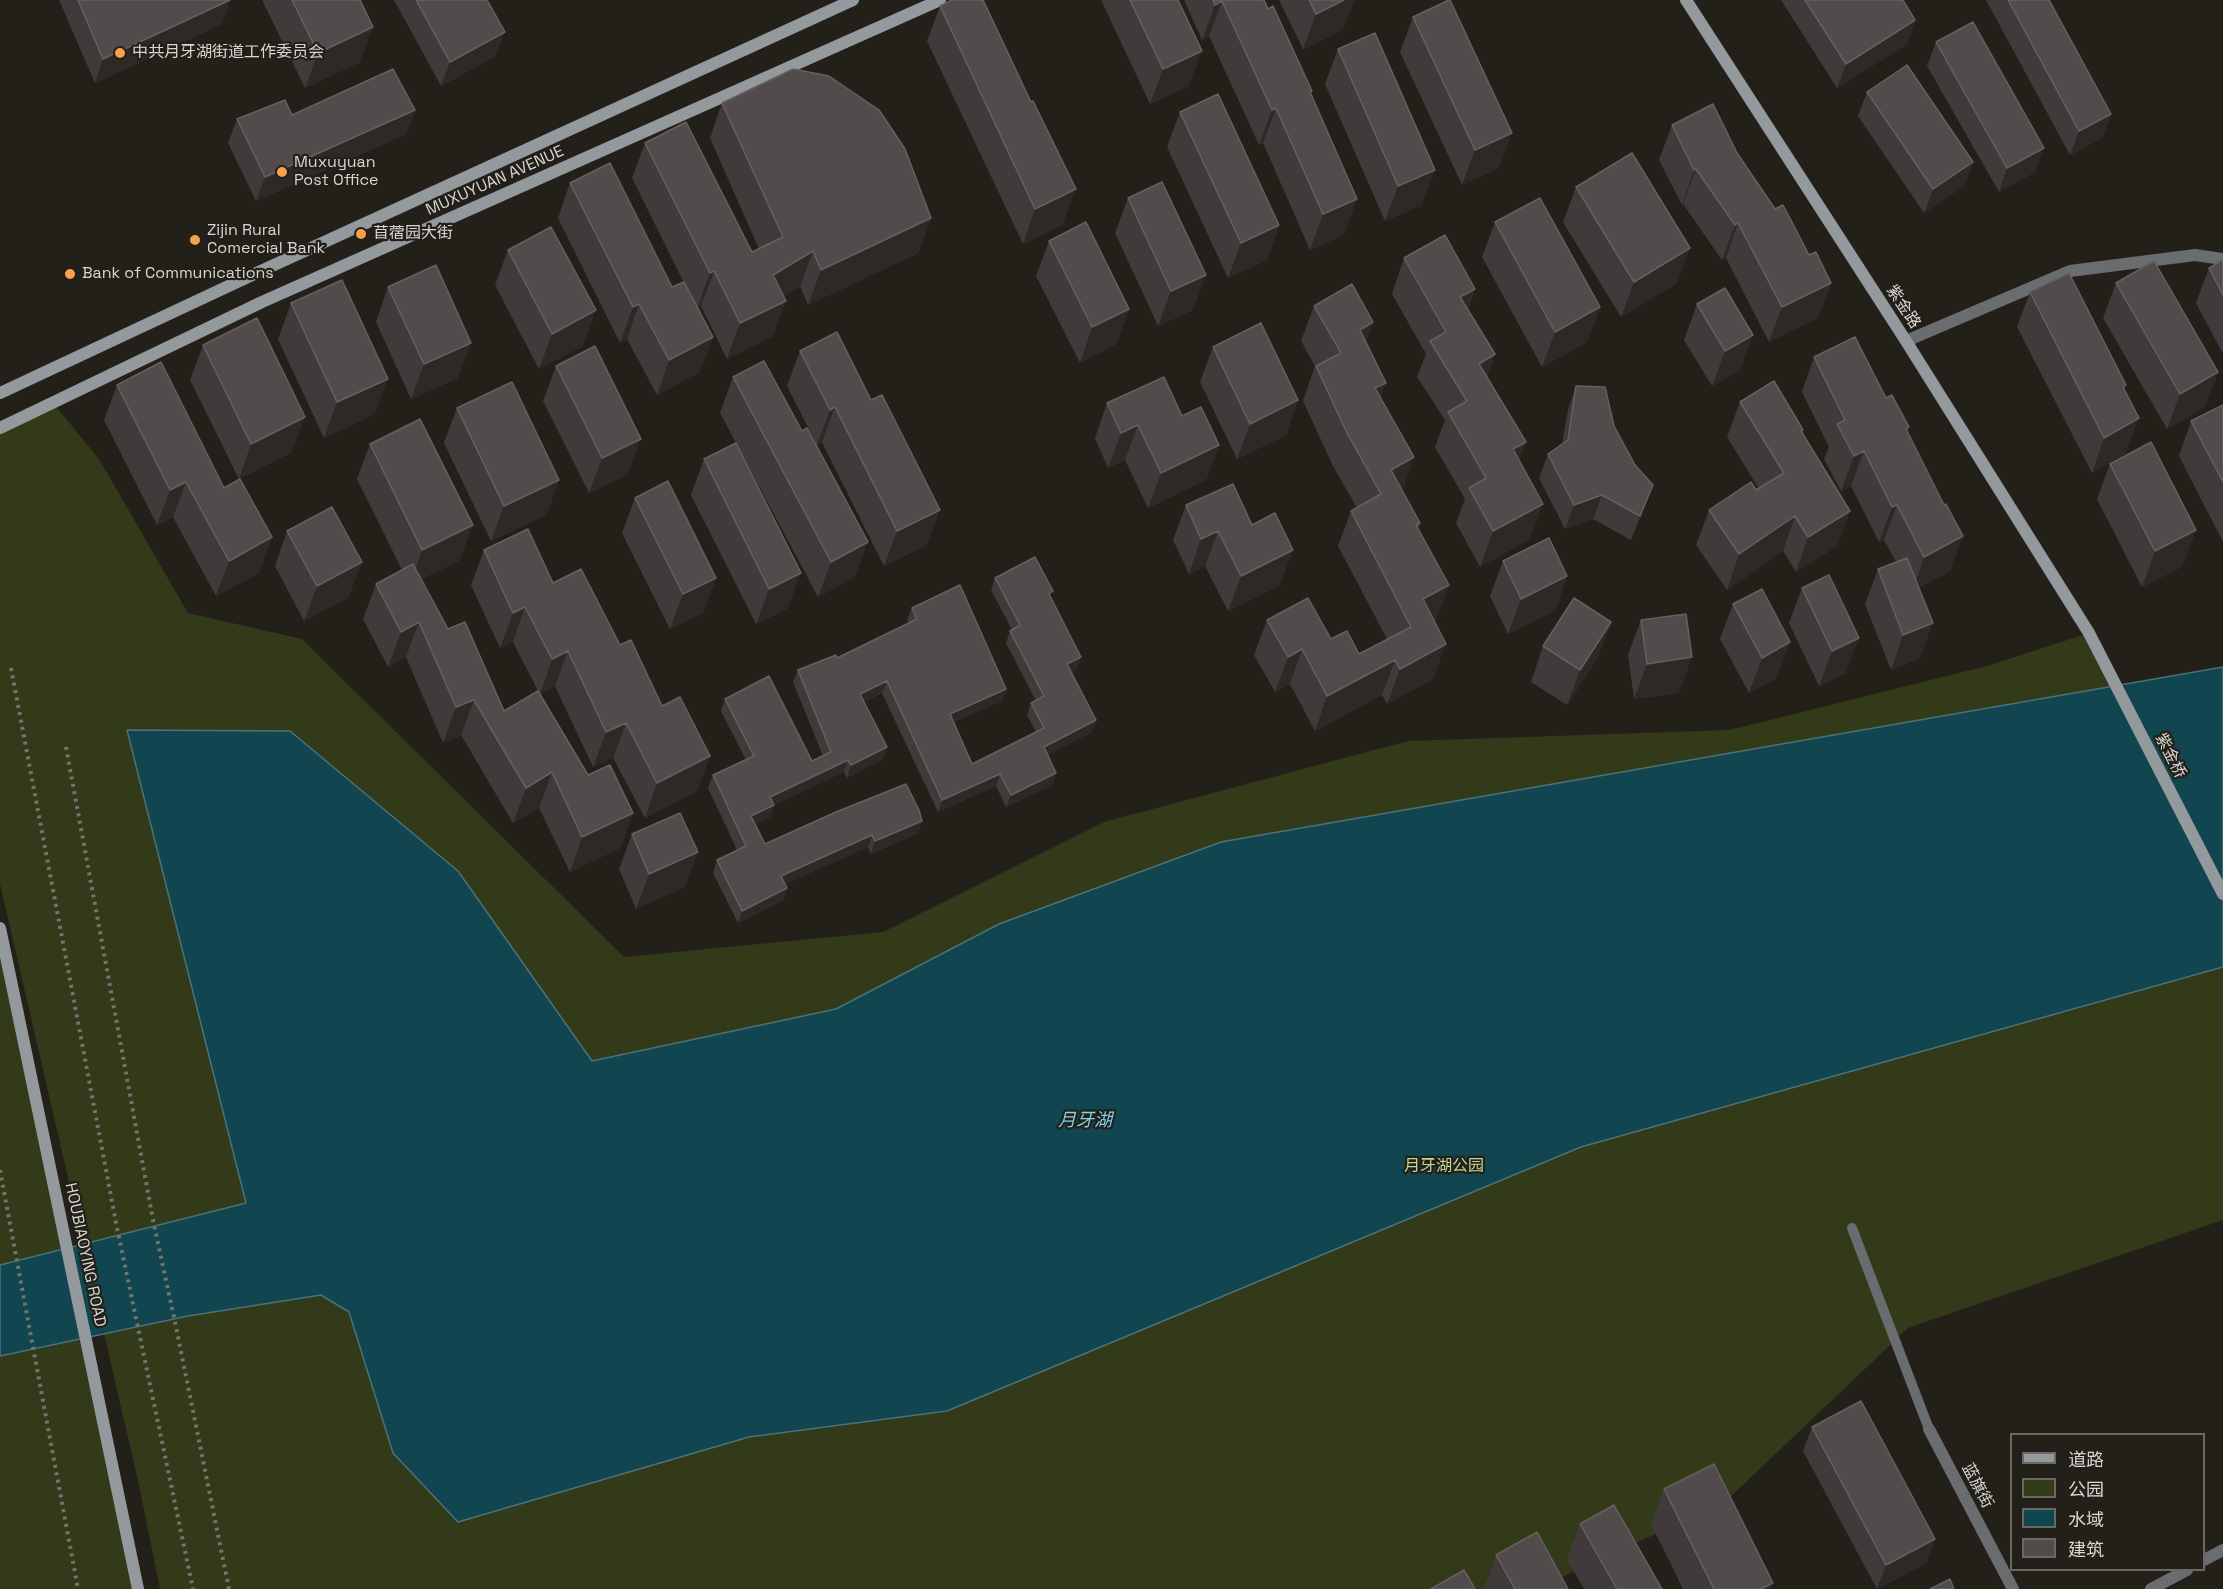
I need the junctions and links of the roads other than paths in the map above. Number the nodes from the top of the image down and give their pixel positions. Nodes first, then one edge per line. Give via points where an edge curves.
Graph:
1 (853, 0) edge
2 (940, 0) edge
3 (1686, 0) edge
4 (2223, 259) edge
5 (1906, 341) junction
6 (0, 393) edge
7 (0, 428) edge
8 (2088, 633) joint
9 (2223, 894) edge
10 (0, 928) edge
11 (1852, 1228) dead end
12 (1929, 1429) joint
13 (2223, 1550) edge
14 (2205, 1559) edge
15 (2183, 1571) edge
16 (138, 1589) edge
17 (2013, 1589) edge
18 (2151, 1589) edge

1 - 6 main road, MUXUYUAN AVENUE
2 - 7 main road, MUXUYUAN AVENUE via 262,302
3 - 5 main road, 紫金路
4 - 5 street via 2195,255 2070,271
5 - 8 main road, 紫金路
8 - 9 main road, 紫金桥
10 - 16 main road, HOUBIAOYING ROAD
11 - 12 lane
12 - 17 street, 蓝旗街
13 - 14 street
15 - 18 street

